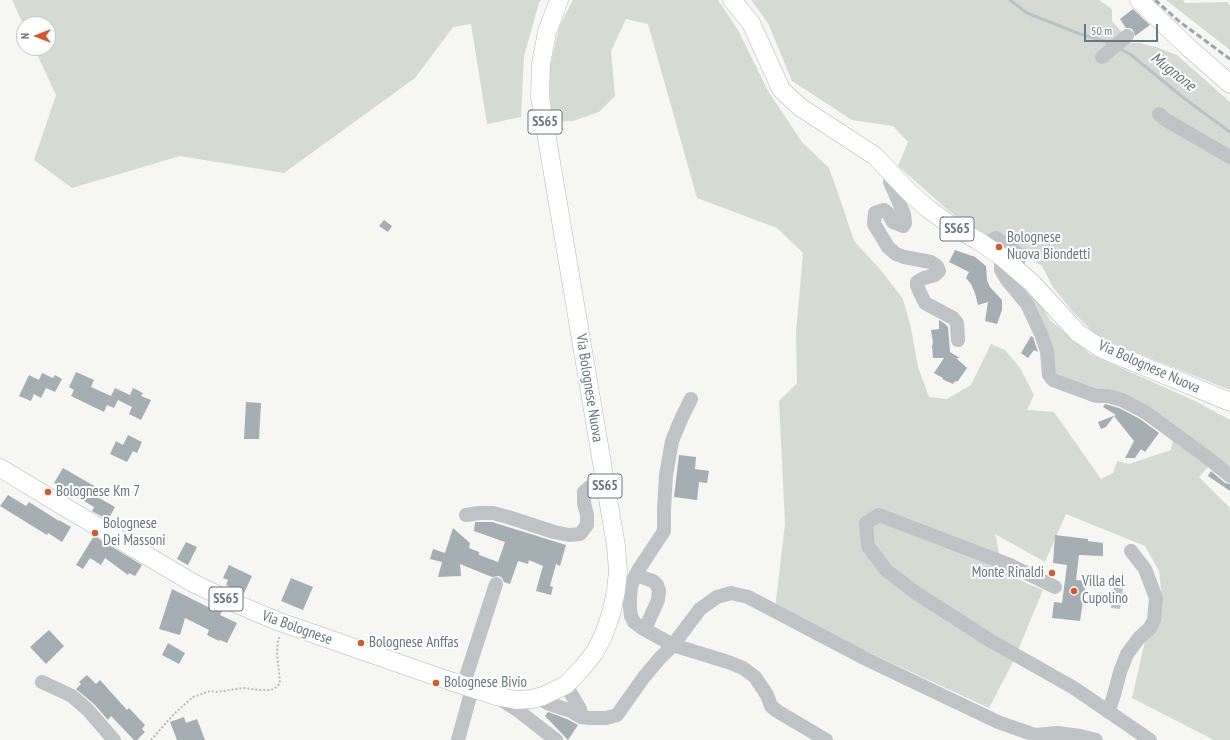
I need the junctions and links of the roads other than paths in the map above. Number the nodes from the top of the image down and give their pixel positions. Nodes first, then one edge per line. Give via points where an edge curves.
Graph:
1 (732, 0) edge
2 (1140, 0) edge
3 (559, 2) edge
4 (1127, 36) dead end
5 (1102, 57) dead end
6 (1230, 84) edge
7 (1159, 114) dead end
8 (1230, 157) edge
9 (893, 175) junction
10 (1009, 263) junction
11 (958, 340) dead end
12 (691, 399) dead end
13 (1230, 402) edge
14 (0, 468) edge
15 (1230, 476) edge
16 (604, 482) junction
17 (466, 515) dead end
18 (1131, 551) dead end
19 (636, 575) junction
20 (496, 584) dead end
21 (1055, 587) dead end
22 (645, 629) junction
23 (673, 644) junction
24 (42, 682) dead end
25 (566, 685) junction
26 (467, 687) junction
27 (496, 696) joint
28 (532, 704) junction
29 (1108, 712) junction
30 (581, 716) junction
31 (114, 740) edge
32 (458, 740) edge
33 (556, 740) edge
34 (826, 740) edge
35 (1096, 740) edge
36 (1150, 740) edge

1 - 9 main road, Via Bolognese Nuova / SS65 via 751,23 786,96 875,156
2 - 6 main road
3 - 16 main road, Via Bolognese Nuova / SS65 via 547,32 541,64 540,97
4 - 5 street
7 - 8 street
9 - 10 main road, Via Bolognese Nuova / SS65 via 927,208
9 - 11 street via 890,182 904,214 905,223 903,226 892,222 884,210 875,213 874,224 888,247 896,254 904,258 931,262 937,266 939,271 917,282 917,286 924,303 953,318 957,323
10 - 13 main road, Via Bolognese Nuova / SS65 via 1032,283 1078,333 1102,349
10 - 15 street via 1000,264 1001,270 1027,304 1041,334 1047,352 1049,375 1053,380 1096,396 1122,400 1145,412
12 - 19 street via 672,441 666,476 664,532
14 - 26 main road, Via Bolognese / SS65 via 194,583 237,604 296,628
16 - 17 street via 584,492 587,525 580,534 554,532 493,513
16 - 25 main road, Via Bolognese Nuova / SS65 via 616,546 616,591 611,614 595,652
18 - 29 street via 1145,569 1156,598 1154,620 1127,654
19 - 22 street via 631,587 631,616 634,622
19 - 22 street via 653,581 659,591 658,600
20 - 26 street
21 - 29 street via 1010,565 878,515 866,523 868,546 886,570 916,593 991,641 1074,688
22 - 23 street
23 - 30 street via 644,677 617,715 606,718
23 - 34 street via 744,668 755,678 771,706
23 - 35 street via 700,609 717,597 731,593 748,597 868,660 998,722 1035,735 1057,733
24 - 31 street via 72,696
25 - 28 main road, Via Bolognese Nuova / SS65
25 - 30 street via 580,709
26 - 27 main road, Via Bolognese / SS65
26 - 32 street
27 - 28 main road, Via Bolognese Nuova / SS65
28 - 30 street via 548,703
28 - 33 street
29 - 36 street

